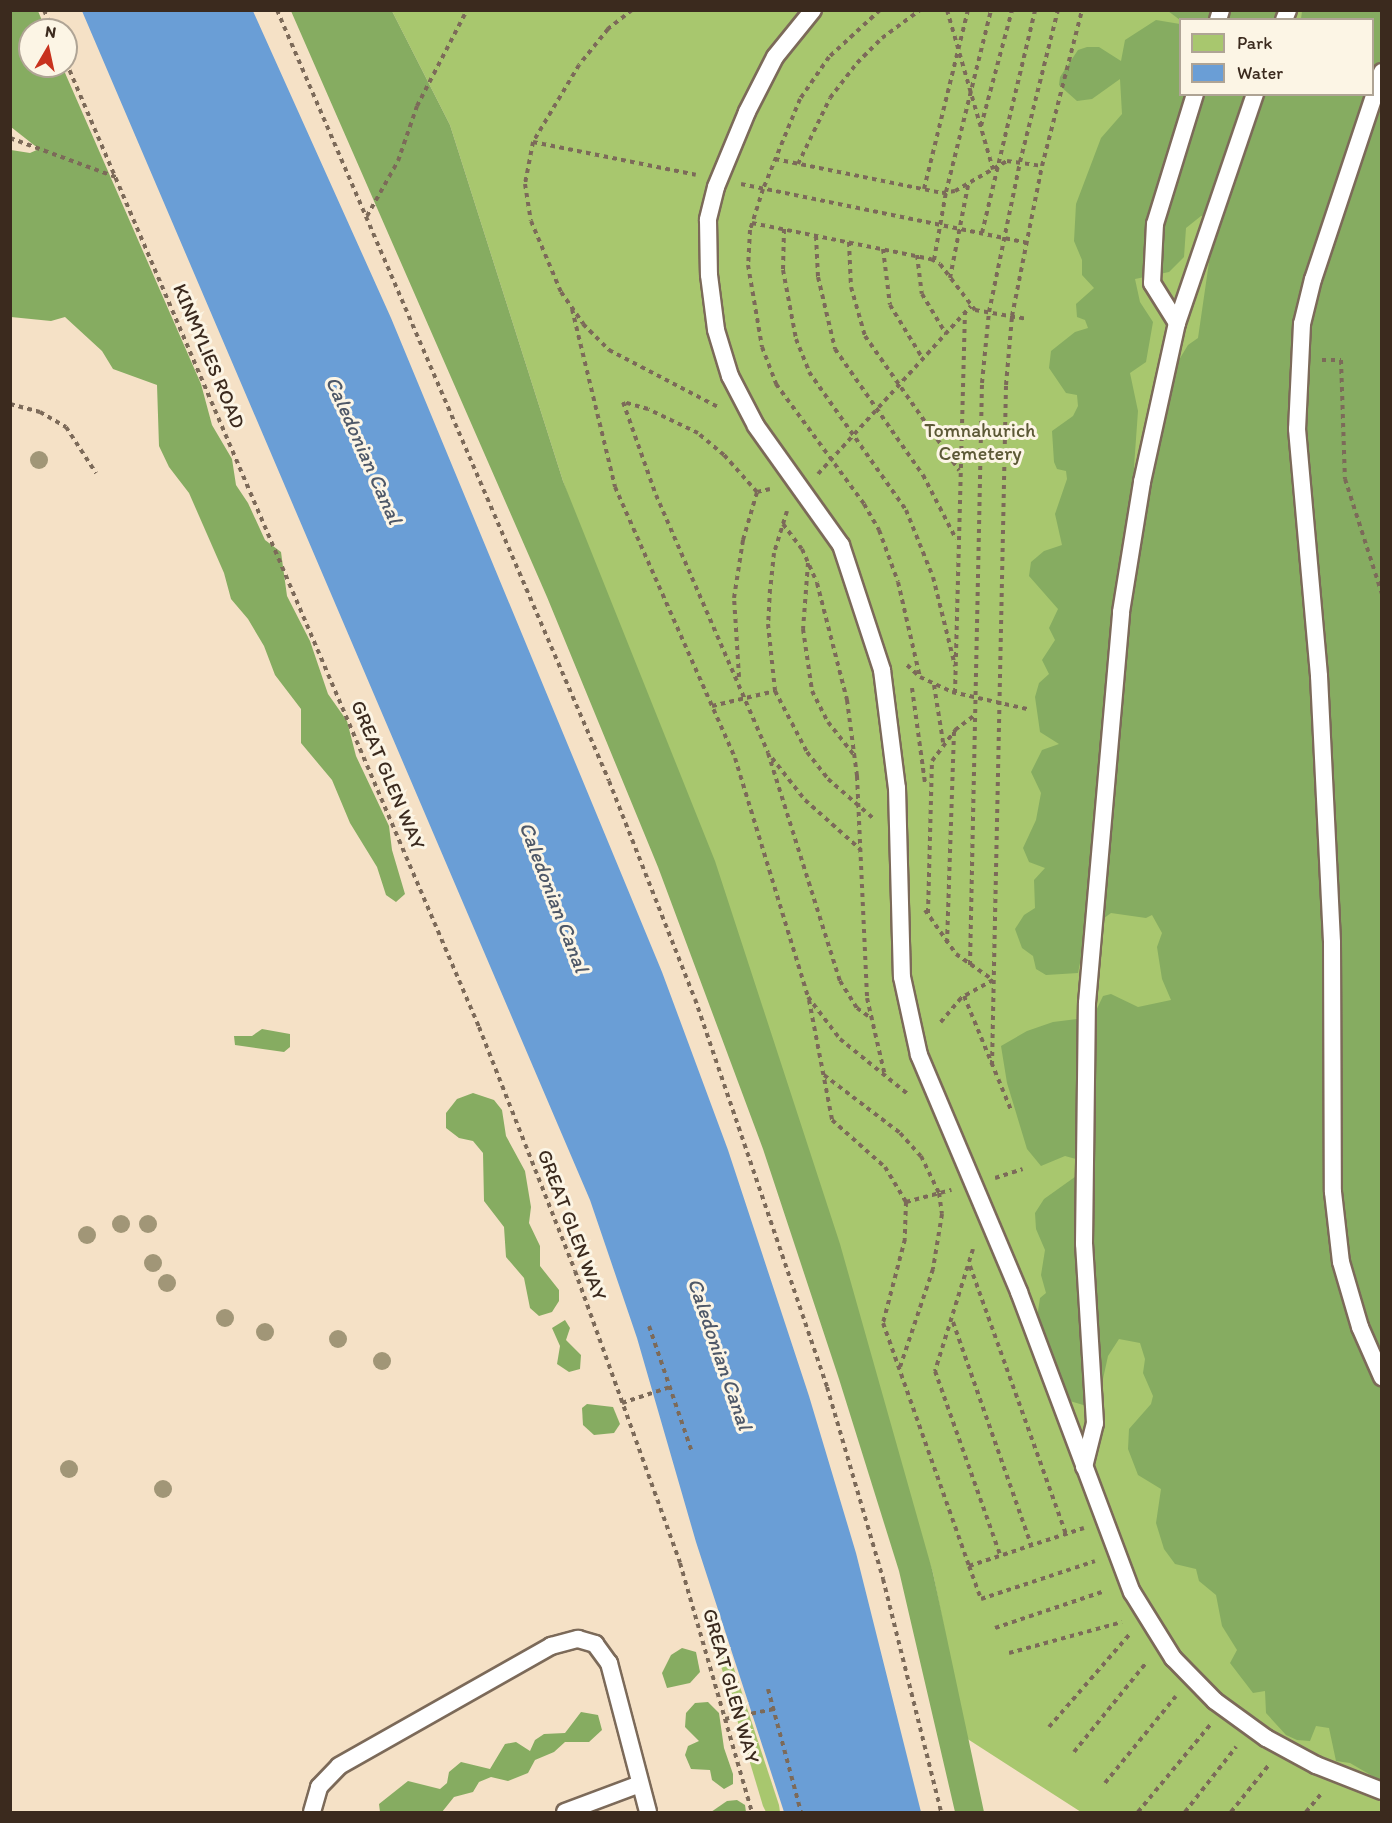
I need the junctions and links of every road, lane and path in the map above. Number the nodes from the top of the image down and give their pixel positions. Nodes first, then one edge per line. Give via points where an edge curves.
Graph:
1 (278, 10) edge
2 (467, 10) edge
3 (632, 10) edge
4 (813, 10) edge
5 (880, 10) edge
6 (920, 10) edge
7 (947, 10) edge
8 (968, 10) edge
9 (990, 10) edge
10 (1012, 10) edge
11 (1035, 10) edge
12 (1058, 10) edge
13 (1082, 10) edge
14 (958, 48) junction
15 (1382, 72) edge
16 (73, 78) edge
17 (970, 89) junction
18 (1194, 96) edge
19 (1254, 96) edge
20 (981, 127) junction
21 (10, 138) edge
22 (533, 142) junction
23 (775, 159) junction
24 (1020, 162) junction
25 (798, 164) junction
26 (1042, 166) junction
27 (994, 168) junction
28 (116, 177) junction
29 (718, 180) junction
30 (968, 184) junction
31 (763, 189) junction
32 (924, 189) junction
33 (946, 192) junction
34 (367, 216) junction
35 (752, 223) junction
36 (940, 224) junction
37 (960, 228) junction
38 (784, 229) junction
39 (982, 233) junction
40 (816, 236) junction
41 (1005, 238) junction
42 (849, 242) junction
43 (1029, 243) junction
44 (883, 249) junction
45 (917, 255) junction
46 (934, 260) junction
47 (950, 278) junction
48 (971, 306) junction
49 (572, 309) junction
50 (966, 312) junction
51 (989, 312) junction
52 (1012, 316) junction
53 (1027, 319) dead end
54 (1177, 323) junction
55 (946, 334) junction
56 (923, 359) junction
57 (1341, 360) dead end
58 (899, 385) junction
59 (10, 404) edge
60 (878, 408) junction
61 (756, 426) junction
62 (855, 433) junction
63 (832, 458) junction
64 (959, 471) junction
65 (96, 473) dead end
66 (800, 486) junction
67 (757, 492) junction
68 (783, 524) junction
69 (957, 541) junction
70 (808, 562) junction
71 (1382, 594) edge
72 (872, 636) junction
73 (325, 663) joint
74 (909, 666) junction
75 (956, 666) junction
76 (920, 677) junction
77 (739, 682) junction
78 (934, 685) junction
79 (775, 691) junction
80 (955, 693) junction
81 (747, 697) junction
82 (977, 700) junction
83 (1000, 705) junction
84 (712, 706) junction
85 (1027, 709) dead end
86 (977, 714) junction
87 (955, 730) junction
88 (944, 742) junction
89 (768, 753) junction
90 (855, 755) junction
91 (925, 783) dead end
92 (859, 807) junction
93 (898, 838) junction
94 (861, 850) junction
95 (899, 895) junction
96 (928, 915) junction
97 (946, 943) junction
98 (970, 965) junction
99 (993, 980) junction
100 (964, 996) junction
101 (808, 997) junction
102 (872, 1019) junction
103 (922, 1064) junction
104 (993, 1065) junction
105 (823, 1074) junction
106 (885, 1076) junction
107 (916, 1101) dead end
108 (1011, 1110) dead end
109 (981, 1201) junction
110 (969, 1264) junction
111 (953, 1321) junction
112 (649, 1326) dead end
113 (899, 1368) junction
114 (1382, 1377) edge
115 (670, 1387) junction
116 (622, 1403) junction
117 (692, 1452) dead end
118 (1084, 1467) junction
119 (1104, 1521) junction
120 (1066, 1534) junction
121 (1031, 1545) junction
122 (1117, 1554) junction
123 (1000, 1556) junction
124 (969, 1566) junction
125 (1128, 1584) junction
126 (1146, 1615) junction
127 (995, 1628) dead end
128 (1164, 1643) junction
129 (1009, 1653) dead end
130 (1192, 1677) junction
131 (768, 1689) dead end
132 (1224, 1707) junction
133 (774, 1709) junction
134 (725, 1719) junction
135 (1049, 1727) dead end
136 (1252, 1728) junction
137 (1282, 1747) junction
138 (1074, 1752) dead end
139 (1105, 1783) dead end
140 (640, 1784) junction
141 (1382, 1791) edge
142 (312, 1812) edge
143 (565, 1812) edge
144 (648, 1812) edge
145 (752, 1812) edge
146 (801, 1812) edge
147 (941, 1812) edge
148 (1138, 1812) edge
149 (1185, 1812) edge
150 (1231, 1812) edge

1 - 34 path
2 - 34 path via 417,106 398,161
3 - 22 path via 608,29 579,65
4 - 29 lane via 776,57
5 - 23 path via 829,57 800,99
6 - 25 path via 882,38 857,63 830,98
7 - 14 path
8 - 14 path
9 - 17 path
10 - 20 path
11 - 27 path
12 - 24 path
13 - 26 path
14 - 17 path
14 - 32 path
15 - 114 lane via 1302,324 1297,429 1319,676 1332,931 1333,1192 1341,1262 1360,1327
16 - 28 path, KINMYLIES ROAD
17 - 20 path
17 - 33 path
18 - 54 lane via 1155,224 1152,283
19 - 54 lane
20 - 27 path
21 - 28 path
22 - 29 path
22 - 49 path via 525,184 531,221
23 - 25 path
23 - 31 path
24 - 26 path
24 - 27 path via 1007,161
24 - 41 path
25 - 32 path
26 - 43 path
27 - 30 path
27 - 39 path
28 - 73 path, KINMYLIES ROAD
29 - 31 path
29 - 61 lane via 708,220 716,330 730,376
30 - 33 path
30 - 37 path
31 - 35 path
31 - 36 path
32 - 33 path
33 - 36 path
34 - 147 path via 609,781 699,1011 827,1387 883,1579
35 - 38 path
35 - 63 path via 748,266 762,347 776,384
36 - 37 path
36 - 46 path
37 - 39 path
37 - 47 path
38 - 40 path
38 - 62 path via 783,270 796,339 809,372
39 - 41 path
40 - 42 path
40 - 60 path via 818,277 835,349
41 - 43 path
41 - 51 path
42 - 44 path
42 - 58 path via 856,313 865,336
43 - 52 path
44 - 45 path
44 - 56 path via 890,305
45 - 46 path
45 - 55 path via 922,294
46 - 47 path
47 - 48 path
48 - 50 path
48 - 51 path
49 - 61 path via 609,350
49 - 84 path via 615,487
50 - 55 path
50 - 64 path
51 - 52 path
51 - 82 path via 982,383
52 - 53 path
52 - 83 path via 1006,385
54 - 118 lane via 1142,482 1121,612 1092,936 1087,1003 1084,1244 1095,1423
55 - 56 path
56 - 58 path
57 - 71 path via 1345,479
58 - 60 path
58 - 64 path
59 - 65 path via 40,412 66,427
60 - 62 path
60 - 69 path via 934,493
61 - 66 lane
62 - 63 path
62 - 75 path via 920,538
63 - 66 path
63 - 76 path via 879,530 905,605
64 - 69 path
66 - 67 path
66 - 68 path
66 - 72 lane via 841,545
67 - 77 path via 743,540 734,598
67 - 77 path via 698,433 648,409 623,402 656,495
68 - 70 path
68 - 79 path via 774,553 768,624
69 - 75 path
70 - 90 path via 838,651
70 - 90 path via 803,629 812,691 828,722
72 - 74 path
72 - 93 lane via 882,670 890,726
73 - 116 path, GREAT GLEN WAY via 479,1027
74 - 76 path
74 - 91 path
75 - 80 path
76 - 78 path
77 - 81 path
78 - 80 path
78 - 88 path
79 - 81 path
79 - 92 path via 807,752
80 - 82 path
81 - 84 path
81 - 89 path
82 - 83 path
82 - 86 path
83 - 85 path
83 - 99 path
84 - 101 path via 749,799
86 - 87 path
86 - 98 path
87 - 88 path
87 - 97 path
88 - 96 path via 932,761
89 - 94 path via 805,800
89 - 102 path via 832,962 849,997
90 - 92 path
92 - 93 path
92 - 94 path
93 - 95 lane
94 - 102 path via 863,945
95 - 96 path via 918,898
95 - 103 lane via 902,977
96 - 97 path
97 - 98 path
98 - 99 path
99 - 100 path
99 - 104 path
100 - 103 path via 942,1018
100 - 104 path
101 - 105 path
101 - 106 path via 840,1040
102 - 106 path
103 - 109 lane
104 - 108 path
105 - 113 path via 832,1120 885,1167 906,1202 905,1239 883,1323
105 - 113 path via 900,1133 921,1156 939,1193 942,1214 933,1269
106 - 107 path
109 - 110 path
109 - 118 lane
110 - 111 path
110 - 120 path
111 - 121 path
111 - 123 path via 935,1371
112 - 115 path
113 - 124 path
115 - 116 path
115 - 117 path
116 - 134 path, GREAT GLEN WAY via 680,1563
118 - 119 lane
119 - 120 path
119 - 122 lane
120 - 121 path
121 - 123 path
122 - 124 path via 981,1599
122 - 125 lane
123 - 124 path
125 - 126 lane
125 - 127 path
126 - 128 lane
126 - 129 path
126 - 135 path
128 - 130 lane
128 - 138 path
130 - 132 lane
130 - 139 path
131 - 133 path
132 - 136 lane
132 - 148 path
133 - 134 path
133 - 146 path
134 - 145 path, GREAT GLEN WAY
136 - 137 lane
136 - 149 path
137 - 141 lane
137 - 150 path
140 - 142 lane via 609,1663 595,1644 578,1638 551,1647 339,1767 319,1787
140 - 143 lane
140 - 144 lane

